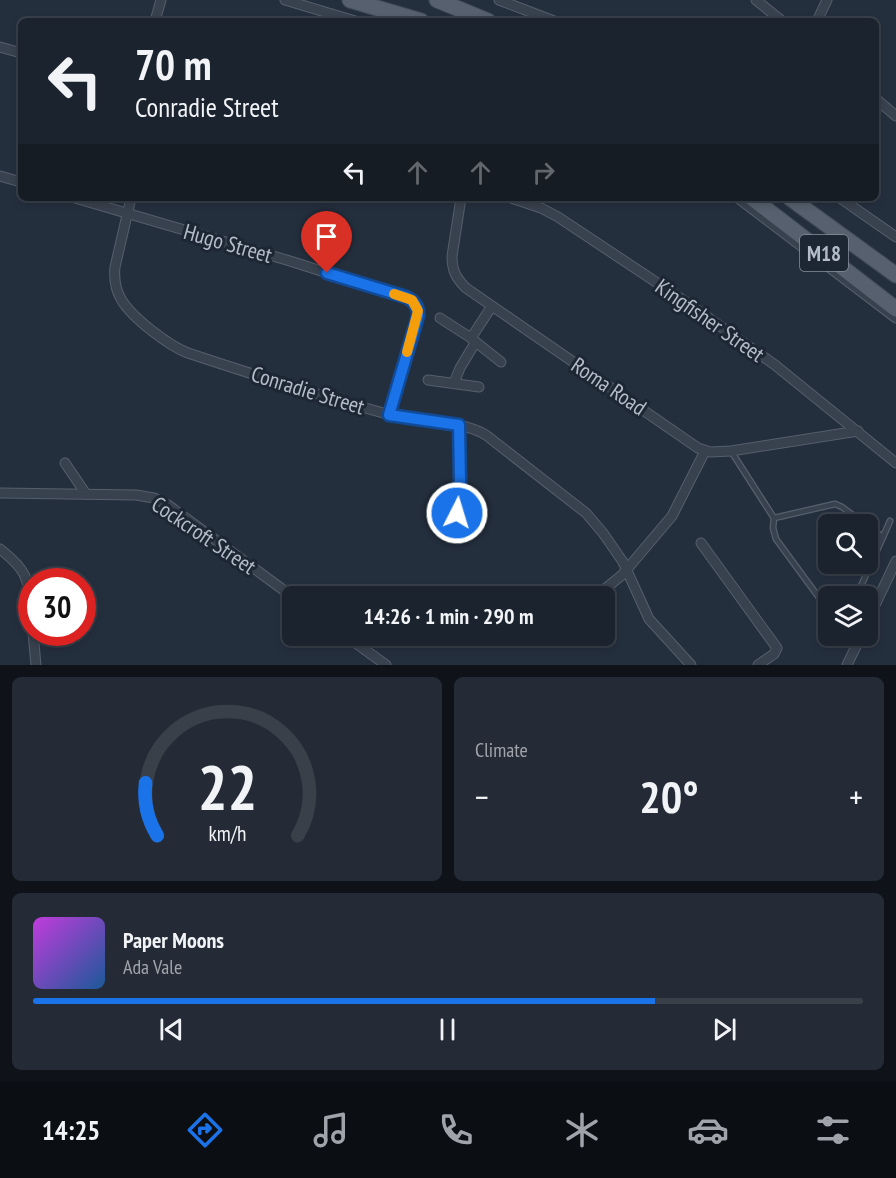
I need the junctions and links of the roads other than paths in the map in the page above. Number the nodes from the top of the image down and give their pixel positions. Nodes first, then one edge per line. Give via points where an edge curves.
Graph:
1 (161, 0) edge
2 (285, 0) edge
3 (350, 0) edge
4 (437, 0) edge
5 (499, 0) edge
6 (756, 0) edge
7 (827, 0) edge
8 (156, 18) edge
9 (346, 18) edge
10 (411, 18) edge
11 (481, 18) edge
12 (546, 18) edge
13 (778, 18) edge
14 (819, 18) edge
15 (0, 46) edge
16 (18, 52) edge
17 (879, 102) edge
18 (896, 116) edge
19 (0, 176) edge
20 (18, 181) edge
21 (85, 201) edge
22 (130, 201) edge
23 (461, 201) edge
24 (520, 201) edge
25 (742, 201) edge
26 (756, 201) edge
27 (794, 201) edge
28 (844, 201) edge
29 (128, 214) junction
30 (896, 237) edge
31 (896, 275) edge
32 (492, 306) junction
33 (896, 309) edge
34 (440, 318) dead end
35 (896, 318) edge
36 (473, 340) junction
37 (501, 362) dead end
38 (428, 380) dead end
39 (454, 383) junction
40 (479, 387) dead end
41 (389, 415) junction
42 (459, 425) junction
43 (858, 431) junction
44 (705, 451) junction
45 (731, 451) junction
46 (65, 463) dead end
47 (896, 463) edge
48 (0, 493) edge
49 (86, 494) junction
50 (851, 514) edge
51 (454, 517) dead end
52 (774, 518) junction
53 (890, 521) dead end
54 (878, 533) edge
55 (883, 537) junction
56 (701, 543) dead end
57 (0, 549) edge
58 (896, 561) edge
59 (20, 568) edge
60 (626, 570) junction
61 (608, 586) edge
62 (861, 586) edge
63 (282, 589) edge
64 (818, 596) edge
65 (878, 599) edge
66 (34, 646) edge
67 (360, 646) edge
68 (856, 646) edge
69 (36, 665) edge
70 (386, 665) edge
71 (691, 665) edge
72 (758, 665) edge
73 (847, 665) edge

1 - 8 street
2 - 9 street
3 - 10 main road
4 - 11 main road
5 - 12 street
6 - 13 street
7 - 14 street
15 - 16 street
17 - 18 street
19 - 20 street
21 - 29 street, Hugo Street
22 - 29 street, Conradie Street
23 - 32 street, Roma Road via 452,266 457,280
24 - 43 street, Kingfisher Street via 558,217 689,304
25 - 35 street
26 - 33 main road, M18
27 - 31 main road, M18
28 - 30 street
29 - 41 street, Conradie Street via 115,283 128,309 164,338 188,353
29 - 41 street, Hugo Street via 406,297 415,303 418,316
32 - 36 street
32 - 44 street, Roma Road
34 - 36 street
36 - 37 street
36 - 39 street
38 - 39 street
39 - 40 street
41 - 42 street, Conradie Street
42 - 51 street via 459,489
42 - 60 street, Conradie Street via 486,435 579,506 613,546
43 - 45 street
43 - 47 street, Kingfisher Street
44 - 45 street
44 - 60 street via 672,516
45 - 52 lane
46 - 49 street
48 - 49 street, Cockcroft Street
49 - 63 street, Cockcroft Street via 154,498
50 - 52 lane via 835,504
52 - 64 lane via 776,539
53 - 55 lane
54 - 55 lane
55 - 62 lane
56 - 72 street via 777,648
57 - 59 street
58 - 65 street
60 - 61 street
60 - 71 street, Conradie Street via 650,618
66 - 69 street
67 - 70 street
68 - 73 street

